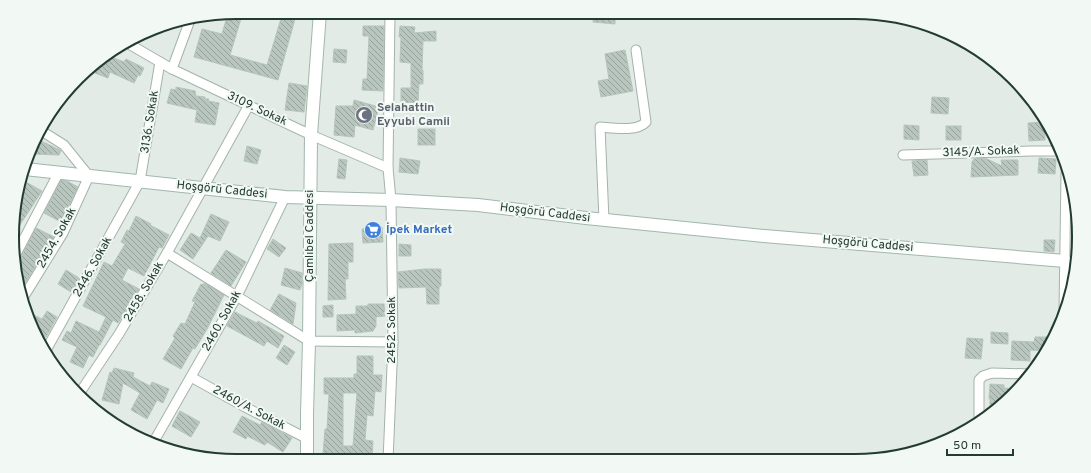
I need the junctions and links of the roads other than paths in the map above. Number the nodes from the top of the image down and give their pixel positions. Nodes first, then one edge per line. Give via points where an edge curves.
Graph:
1 (319, 19) edge
2 (390, 19) edge
3 (188, 24) edge
4 (132, 46) edge
5 (636, 50) dead end
6 (160, 62) junction
7 (172, 70) junction
8 (249, 105) junction
9 (45, 133) edge
10 (311, 135) junction
11 (1055, 152) edge
12 (903, 155) dead end
13 (388, 168) junction
14 (30, 169) edge
15 (59, 172) junction
16 (89, 176) junction
17 (140, 182) junction
18 (1066, 184) edge
19 (203, 187) junction
20 (285, 197) junction
21 (310, 198) junction
22 (391, 200) junction
23 (604, 220) junction
24 (19, 248) edge
25 (167, 253) junction
26 (1065, 261) junction
27 (26, 293) edge
28 (1064, 295) edge
29 (237, 296) junction
30 (310, 341) junction
31 (393, 342) junction
32 (48, 346) edge
33 (1023, 374) edge
34 (191, 377) junction
35 (82, 389) edge
36 (979, 414) edge
37 (156, 438) edge
38 (308, 439) junction
39 (307, 454) edge
40 (388, 454) edge

1 - 10 street, Çamlıbel Caddesi
2 - 13 street, 2452. Sokak
3 - 7 street
4 - 6 street, 3109. Sokak
5 - 23 street via 646,122 642,126 624,128 600,127
6 - 7 street, 3109. Sokak
6 - 17 street, 3136. Sokak
7 - 8 street, 3109. Sokak
8 - 10 street, 3109. Sokak
8 - 19 street, 2458. Sokak
9 - 16 street via 64,145
10 - 13 street, 3109. Sokak
10 - 21 street, Çamlıbel Caddesi
11 - 12 street, 3145/A. Sokak
13 - 22 street, 2452. Sokak
14 - 15 street, Hoşgörü Caddesi
15 - 16 street, Hoşgörü Caddesi
15 - 24 street
16 - 17 street, Hoşgörü Caddesi
16 - 27 street, 2454. Sokak via 63,233
17 - 19 street, Hoşgörü Caddesi
17 - 32 street, 2446. Sokak
18 - 26 street
19 - 20 street, Hoşgörü Caddesi
19 - 25 street, 2458. Sokak
20 - 21 street, Hoşgörü Caddesi
20 - 29 street, 2460. Sokak
21 - 22 street, Hoşgörü Caddesi
21 - 30 street, Çamlıbel Caddesi
22 - 23 street, Hoşgörü Caddesi via 478,205
22 - 31 street, 2452. Sokak
23 - 26 street, Hoşgörü Caddesi
25 - 29 street
25 - 35 street, 2458. Sokak via 119,334
26 - 28 street
29 - 30 street
29 - 34 street, 2460. Sokak
30 - 31 street
30 - 38 street, Çamlıbel Caddesi
31 - 40 street, 2452. Sokak
33 - 36 street via 992,373 983,376 979,380
34 - 37 street, 2460. Sokak
34 - 38 street, 2460/A. Sokak
38 - 39 street, Çamlıbel Caddesi

